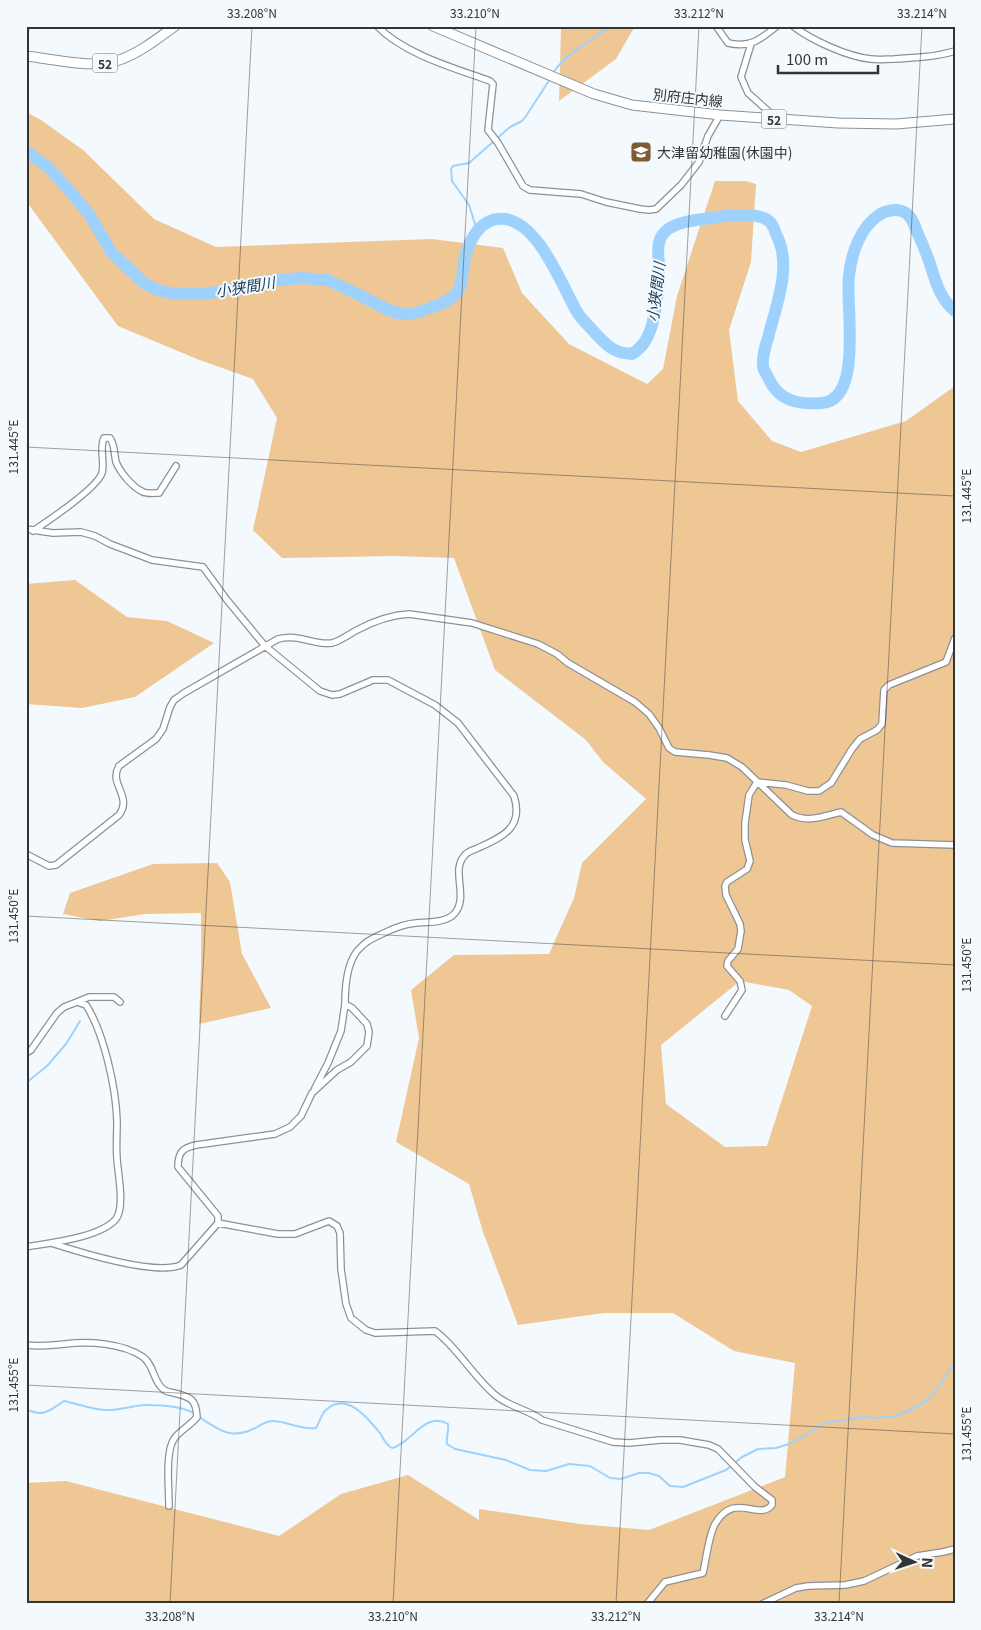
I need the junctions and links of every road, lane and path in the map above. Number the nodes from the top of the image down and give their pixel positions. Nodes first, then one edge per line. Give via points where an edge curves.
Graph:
1 (175, 26) edge
2 (377, 26) edge
3 (433, 26) edge
4 (716, 26) edge
5 (777, 26) edge
6 (793, 26) edge
7 (752, 44) junction
8 (955, 51) edge
9 (26, 56) edge
10 (720, 115) junction
11 (776, 119) junction
12 (955, 119) edge
13 (176, 466) dead end
14 (30, 530) edge
15 (955, 638) edge
16 (265, 646) junction
17 (757, 782) junction
18 (955, 845) edge
19 (26, 854) edge
20 (77, 1002) junction
21 (120, 1002) dead end
22 (345, 1004) junction
23 (725, 1016) dead end
24 (26, 1053) edge
25 (312, 1093) junction
26 (218, 1222) junction
27 (49, 1243) junction
28 (26, 1247) edge
29 (26, 1345) edge
30 (169, 1506) dead end
31 (955, 1549) edge
32 (647, 1604) edge
33 (762, 1604) edge

1 - 9 main road, 52 via 122,60 93,63
2 - 10 street via 405,47 493,84 488,130 523,186 530,190 581,194 606,202 656,209 699,162
3 - 10 main road, 別府庄内線 / 52 via 594,94 632,105
4 - 7 street via 728,44
5 - 7 street
6 - 8 street via 842,51 872,60 921,58
7 - 11 street via 741,77 748,93
10 - 11 main road, 別府庄内線 / 52
11 - 12 main road, 別府庄内線 / 52 via 896,124
13 - 14 street via 159,493 144,493 120,469 112,441 104,438 101,475 97,480 72,504
14 - 16 street via 81,532 152,560 203,567
15 - 17 street via 946,662 888,685 884,690 882,724 860,739 832,783 819,791
16 - 17 street via 285,637 329,644 358,629 401,615 472,623 538,644 557,654 635,702 649,714 669,748 675,752 727,758
16 - 19 street via 174,700 156,740 116,771 124,800 119,815 56,865 49,866
16 - 22 street via 326,694 340,694 380,679 388,680 435,705 458,724 514,796 516,817 512,826 505,834 465,853 461,860 461,900 455,913 438,922 396,927 359,948 347,979
17 - 18 street via 792,816 802,820 842,812 873,835 892,842
17 - 23 street via 749,795 745,823 750,861 747,868 725,886 742,931 738,949 727,966 742,990
20 - 21 street via 90,997 114,997
20 - 24 street via 57,1013
20 - 27 street via 86,1005 94,1018 110,1072 117,1120 116,1156 121,1196 118,1217 112,1223 89,1234
22 - 25 street via 341,1030
22 - 25 street via 367,1024 367,1046
25 - 26 street via 301,1116 290,1127 275,1134 196,1144 181,1152 178,1167 218,1216
26 - 27 street via 174,1268 122,1263
26 - 32 street via 278,1234 295,1234 329,1221 337,1226 340,1233 346,1304 351,1318 366,1330 374,1333 435,1331 495,1395 542,1420 613,1442 680,1440 718,1449 772,1500 772,1505 764,1511 742,1506 730,1508 714,1525 703,1573 665,1582
27 - 28 street
29 - 30 street via 86,1342 118,1347 149,1362 165,1391 188,1396 196,1406 197,1417 175,1436 170,1446
31 - 33 street via 917,1556 864,1581 796,1588

